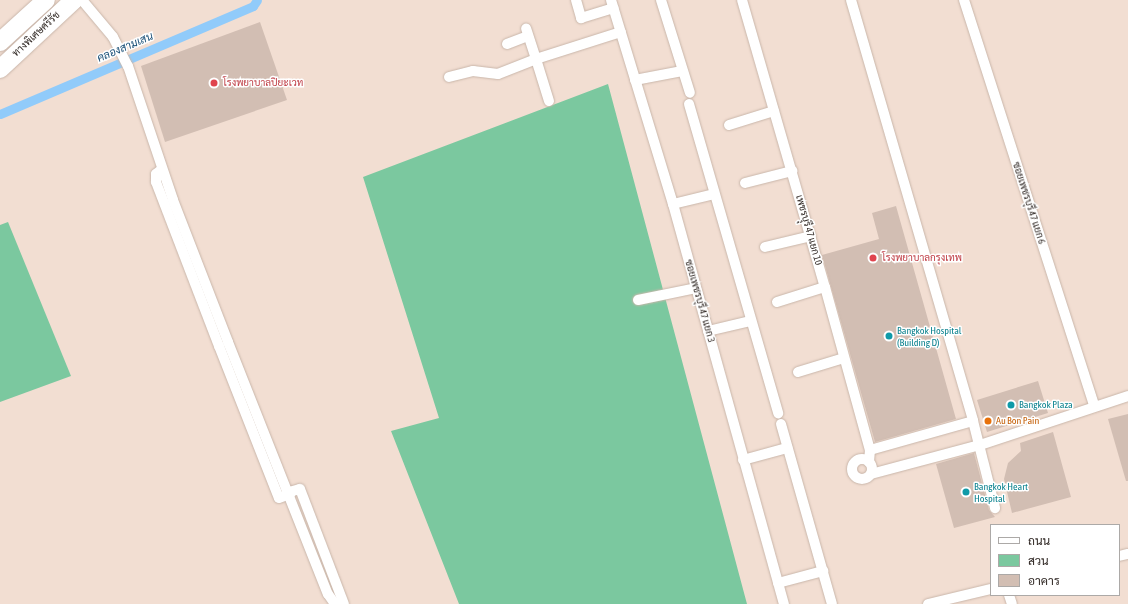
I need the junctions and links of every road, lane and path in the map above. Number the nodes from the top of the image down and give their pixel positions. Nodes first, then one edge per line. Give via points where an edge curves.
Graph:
1 (46, 0) edge
2 (74, 0) edge
3 (82, 0) edge
4 (576, 0) edge
5 (661, 0) edge
6 (742, 0) edge
7 (851, 0) edge
8 (964, 0) edge
9 (612, 4) edge
10 (621, 32) junction
11 (0, 42) edge
12 (507, 44) dead end
13 (536, 59) junction
14 (0, 69) edge
15 (682, 71) junction
16 (449, 76) dead end
17 (635, 80) junction
18 (690, 93) dead end
19 (548, 101) dead end
20 (688, 104) dead end
21 (774, 111) junction
22 (729, 125) dead end
23 (792, 171) junction
24 (745, 183) dead end
25 (714, 194) junction
26 (673, 204) junction
27 (811, 236) junction
28 (765, 247) dead end
29 (826, 287) junction
30 (696, 288) junction
31 (638, 300) dead end
32 (777, 302) dead end
33 (750, 320) junction
34 (708, 331) junction
35 (223, 344) junction
36 (844, 358) junction
37 (798, 372) dead end
38 (1128, 396) edge
39 (253, 403) junction
40 (1094, 406) junction
41 (243, 407) junction
42 (778, 413) dead end
43 (973, 421) junction
44 (781, 424) dead end
45 (980, 445) junction
46 (787, 448) junction
47 (870, 450) junction
48 (743, 460) junction
49 (869, 462) junction
50 (280, 466) junction
51 (269, 471) junction
52 (871, 474) junction
53 (290, 493) junction
54 (996, 508) dead end
55 (823, 571) junction
56 (778, 583) junction
57 (990, 589) edge
58 (335, 604) edge
59 (344, 604) edge
60 (784, 604) edge
61 (832, 604) edge
62 (928, 604) edge

1 - 11 highway, ทางพิเศษศรีรัช
2 - 14 highway, ทางพิเศษศรีรัช
3 - 35 street via 120,50 128,66 180,232
4 - 9 street via 581,18
5 - 15 street
6 - 21 street, เพชรบุุรี 47 แยก 10
7 - 43 street
8 - 40 street, ซอยเพชรบุรี 47 แยก 6
9 - 10 street, ซอยเพชรบุรี 47 แยก 3
10 - 13 street
10 - 17 street, ซอยเพชรบุรี 47 แยก 3
12 - 13 street via 527,32
13 - 16 street via 498,74 473,71
13 - 19 street
15 - 17 street
15 - 18 street
17 - 26 street, ซอยเพชรบุรี 47 แยก 3
20 - 25 street
21 - 22 street
21 - 23 street, เพชรบุุรี 47 แยก 10
23 - 24 street
23 - 27 street, เพชรบุุรี 47 แยก 10
25 - 26 street
25 - 33 street
26 - 30 street, ซอยเพชรบุรี 47 แยก 3
27 - 28 street
27 - 29 street, เพชรบุุรี 47 แยก 10
29 - 32 street
29 - 36 street, เพชรบุุรี 47 แยก 10
30 - 31 street
30 - 34 street, ซอยเพชรบุรี 47 แยก 3
33 - 34 street
33 - 42 street
34 - 48 street, ซอยเพชรบุรี 47 แยก 3
35 - 39 street
35 - 41 street
36 - 37 street
36 - 47 street, เพชรบุุรี 47 แยก 10
38 - 40 street
39 - 41 street
39 - 50 street
40 - 45 street
41 - 51 street
43 - 45 street
43 - 47 street
44 - 46 street
45 - 52 street
45 - 54 street
46 - 48 street
46 - 55 street
47 - 49 street, เพชรบุุรี 47 แยก 10
48 - 56 street, ซอยเพชรบุรี 47 แยก 3
49 - 52 street
49 - 52 street via 857,460 852,472 862,479
50 - 51 street
50 - 53 street
51 - 53 street via 279,498
53 - 58 street via 332,602
53 - 59 street via 300,489
55 - 56 street
55 - 61 street
56 - 60 street, ซอยเพชรบุรี 47 แยก 3
57 - 62 street

